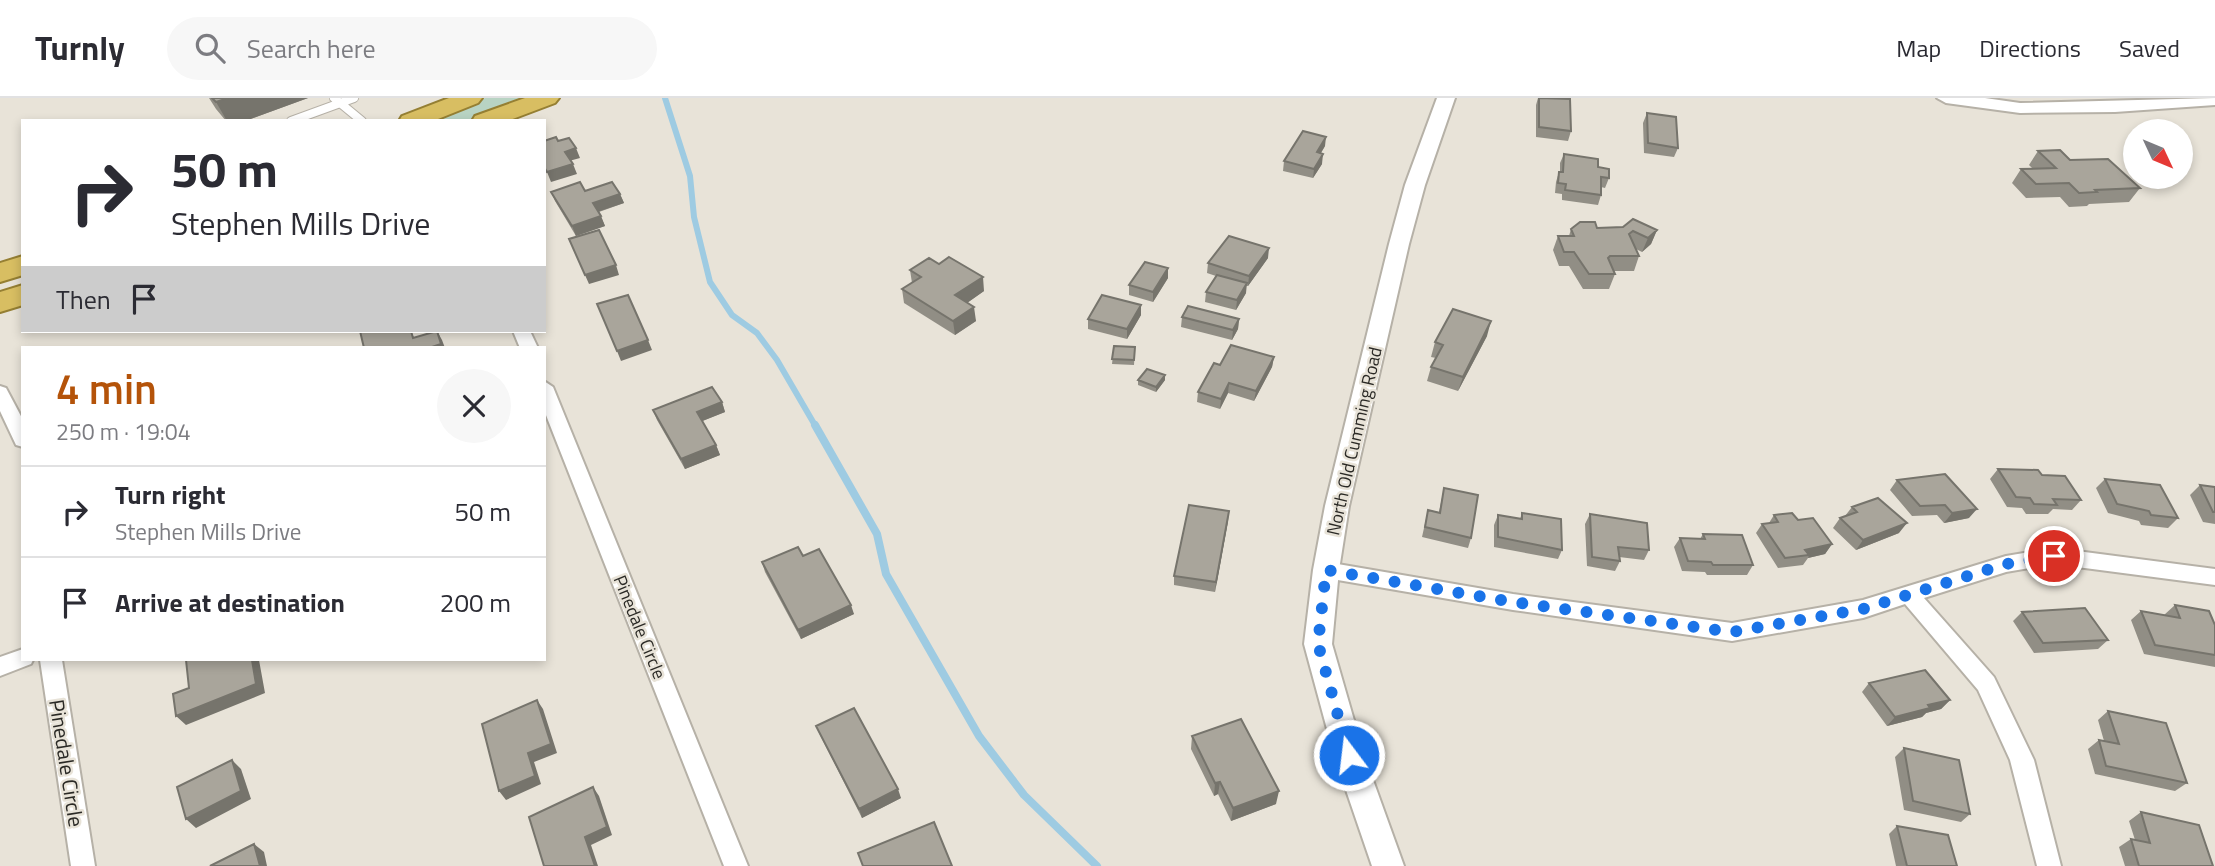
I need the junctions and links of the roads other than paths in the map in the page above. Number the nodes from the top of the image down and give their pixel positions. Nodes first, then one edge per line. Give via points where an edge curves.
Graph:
1 (354, 98) edge
2 (470, 98) edge
3 (547, 98) edge
4 (1446, 98) edge
5 (1946, 98) edge
6 (2215, 100) edge
7 (337, 101) edge
8 (2027, 103) edge
9 (296, 119) edge
10 (360, 119) edge
11 (416, 119) edge
12 (489, 119) edge
13 (21, 266) edge
14 (0, 273) edge
15 (21, 295) edge
16 (0, 303) edge
17 (0, 392) edge
18 (546, 392) edge
19 (21, 436) edge
20 (1326, 570) junction
21 (2215, 577) edge
22 (1909, 595) junction
23 (21, 659) edge
24 (51, 661) edge
25 (0, 667) edge
26 (83, 866) edge
27 (736, 866) edge
28 (1388, 866) edge
29 (2049, 866) edge

1 - 7 lane
2 - 11 highway
3 - 12 highway
4 - 20 street, North Old Cumming Road via 1399,244
5 - 8 street
6 - 8 street via 2115,107
7 - 9 lane
7 - 10 lane
13 - 14 highway
15 - 16 highway
17 - 19 street
18 - 27 street, Pinedale Circle
20 - 22 street via 1732,632 1863,609
20 - 28 street, North Old Cumming Road via 1318,644 1349,755
21 - 22 street via 2054,556 2006,564
22 - 29 street via 1986,684 2022,760
23 - 25 street
24 - 26 street, Pinedale Circle

